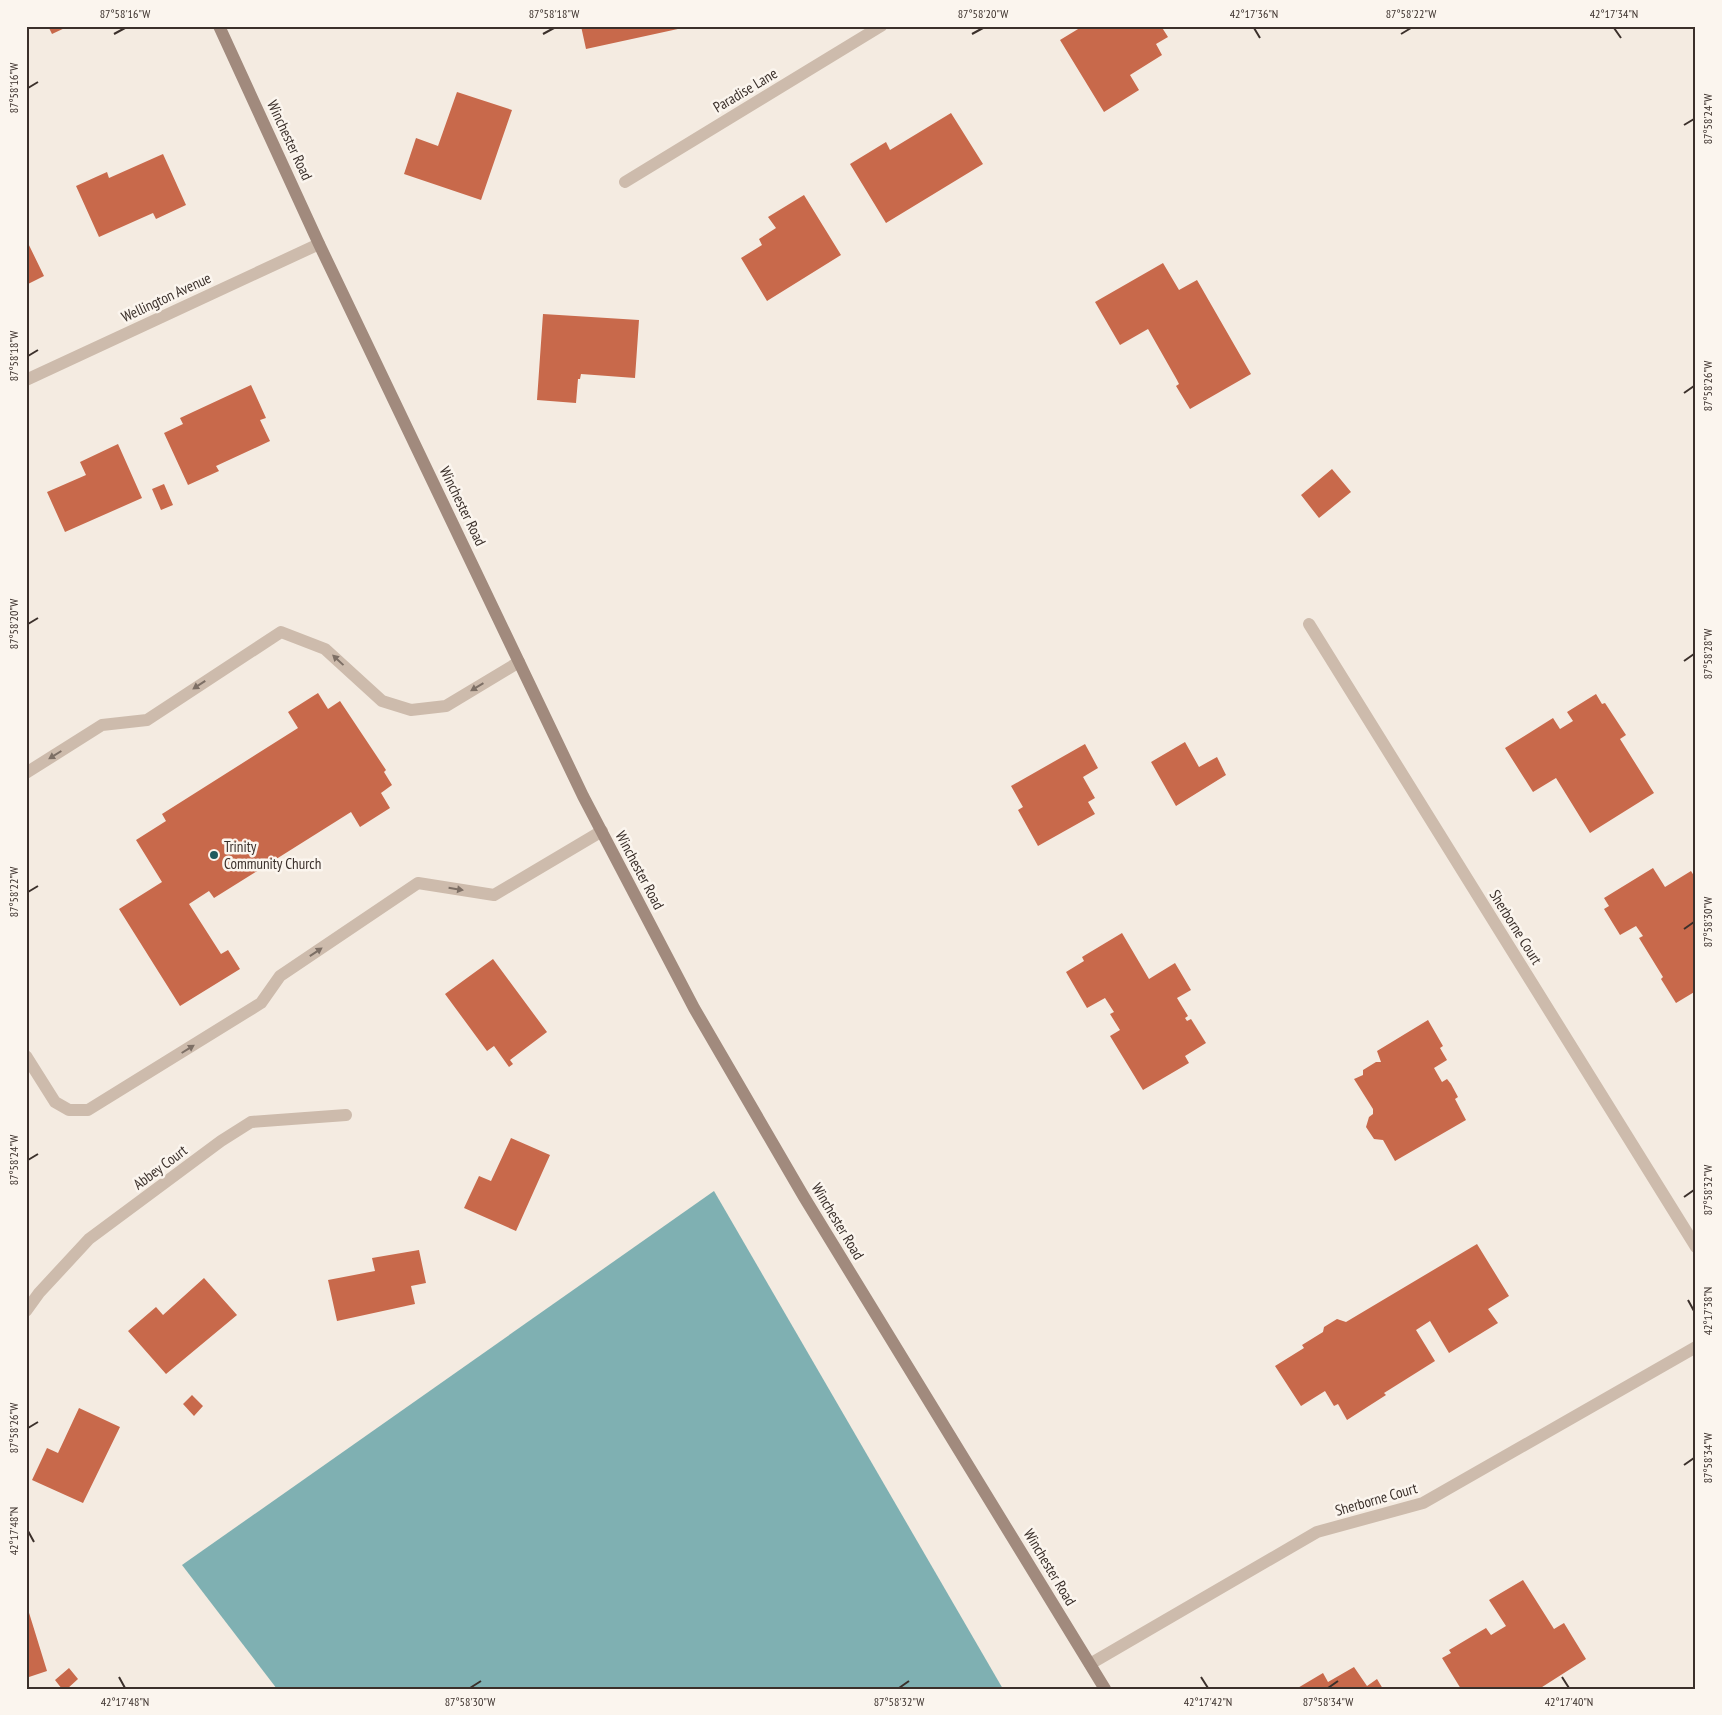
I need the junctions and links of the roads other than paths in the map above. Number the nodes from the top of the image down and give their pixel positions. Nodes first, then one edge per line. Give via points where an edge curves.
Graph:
1 (219, 26) edge
2 (881, 26) edge
3 (625, 182) dead end
4 (319, 244) junction
5 (26, 380) edge
6 (1309, 624) dead end
7 (519, 662) junction
8 (26, 773) edge
9 (602, 831) junction
10 (26, 1056) edge
11 (346, 1115) dead end
12 (1696, 1247) edge
13 (26, 1311) edge
14 (1696, 1347) edge
15 (1090, 1664) junction
16 (1105, 1689) edge

1 - 4 main road, Winchester Road
2 - 3 street, Paradise Lane
4 - 5 street, Wellington Avenue
4 - 7 main road, Winchester Road
6 - 12 street, Sherborne Court
7 -> 8 street via 446,706 411,710 382,701 325,649 281,632 146,720 102,725
7 - 9 main road, Winchester Road
10 -> 9 street via 55,1102 69,1110 88,1110 261,1003 280,976 418,883 494,895
9 - 15 main road, Winchester Road via 694,1008 799,1189
11 - 13 street, Abbey Court via 251,1122 89,1240
14 - 15 street, Sherborne Court via 1423,1503 1317,1532
15 - 16 main road, Winchester Road

